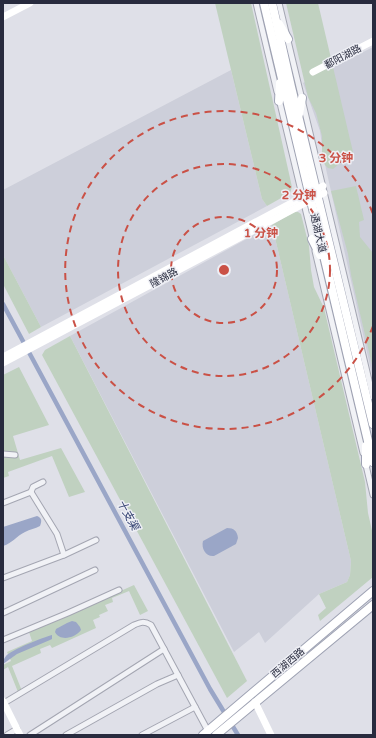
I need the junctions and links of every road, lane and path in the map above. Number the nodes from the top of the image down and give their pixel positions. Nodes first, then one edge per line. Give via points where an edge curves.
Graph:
1 (30, 3) edge
2 (256, 3) edge
3 (264, 3) edge
4 (272, 3) edge
5 (279, 3) edge
6 (3, 17) edge
7 (275, 17) junction
8 (288, 39) junction
9 (373, 41) edge
10 (373, 44) edge
11 (280, 72) junction
12 (302, 98) junction
13 (279, 101) junction
14 (299, 119) junction
15 (313, 195) junction
16 (312, 239) junction
17 (326, 266) junction
18 (4, 361) edge
19 (373, 396) edge
20 (373, 424) edge
21 (3, 454) edge
22 (15, 455) dead end
23 (369, 463) edge
24 (43, 482) dead end
25 (31, 492) junction
26 (373, 494) edge
27 (3, 503) edge
28 (96, 540) dead end
29 (64, 554) junction
30 (95, 570) dead end
31 (3, 578) edge
32 (119, 590) dead end
33 (373, 591) edge
34 (373, 605) edge
35 (373, 610) edge
36 (3, 613) edge
37 (3, 640) edge
38 (329, 642) junction
39 (164, 650) junction
40 (178, 675) junction
41 (4, 702) edge
42 (255, 702) junction
43 (195, 707) junction
44 (239, 710) junction
45 (208, 730) edge
46 (19, 732) edge
47 (217, 734) edge
48 (7, 735) edge
49 (30, 735) edge
50 (66, 735) edge
51 (142, 735) edge
52 (271, 735) edge

1 - 6 main road
2 - 13 street
3 - 11 main road, 通湖大道
4 - 7 main road, 通湖大道
5 - 8 street
7 - 8 main road
7 - 14 main road, 通湖大道
8 - 12 street
9 - 10 main road, 鄱阳湖路 via 313,74
11 - 13 main road
11 - 15 main road, 通湖大道
12 - 14 main road
12 - 15 street
13 - 15 street
14 - 15 main road, 通湖大道
15 - 16 street
15 - 17 main road, 通湖大道
15 - 18 main road, 隆锦路
15 - 19 street
15 - 20 main road, 通湖大道
16 - 17 main road
16 - 23 street
17 - 23 main road, 通湖大道 via 367,435
21 - 22 street
23 - 26 street
24 - 25 street
25 - 27 street
25 - 29 street via 56,534
28 - 29 street
29 - 31 street
30 - 36 street
32 - 37 street
33 - 44 main road, 西湖西路
34 - 38 main road, 西湖西路
35 - 38 main road via 344,634
38 - 42 main road, 西湖西路
39 - 40 street
39 - 41 street via 151,625 140,622
39 - 49 street
40 - 43 street
40 - 50 street via 156,684
41 - 46 main road
42 - 44 main road, 西湖西路
42 - 52 main road
43 - 45 street
43 - 51 street
44 - 45 main road, 西湖西路
44 - 47 main road, 西湖西路
46 - 48 street

